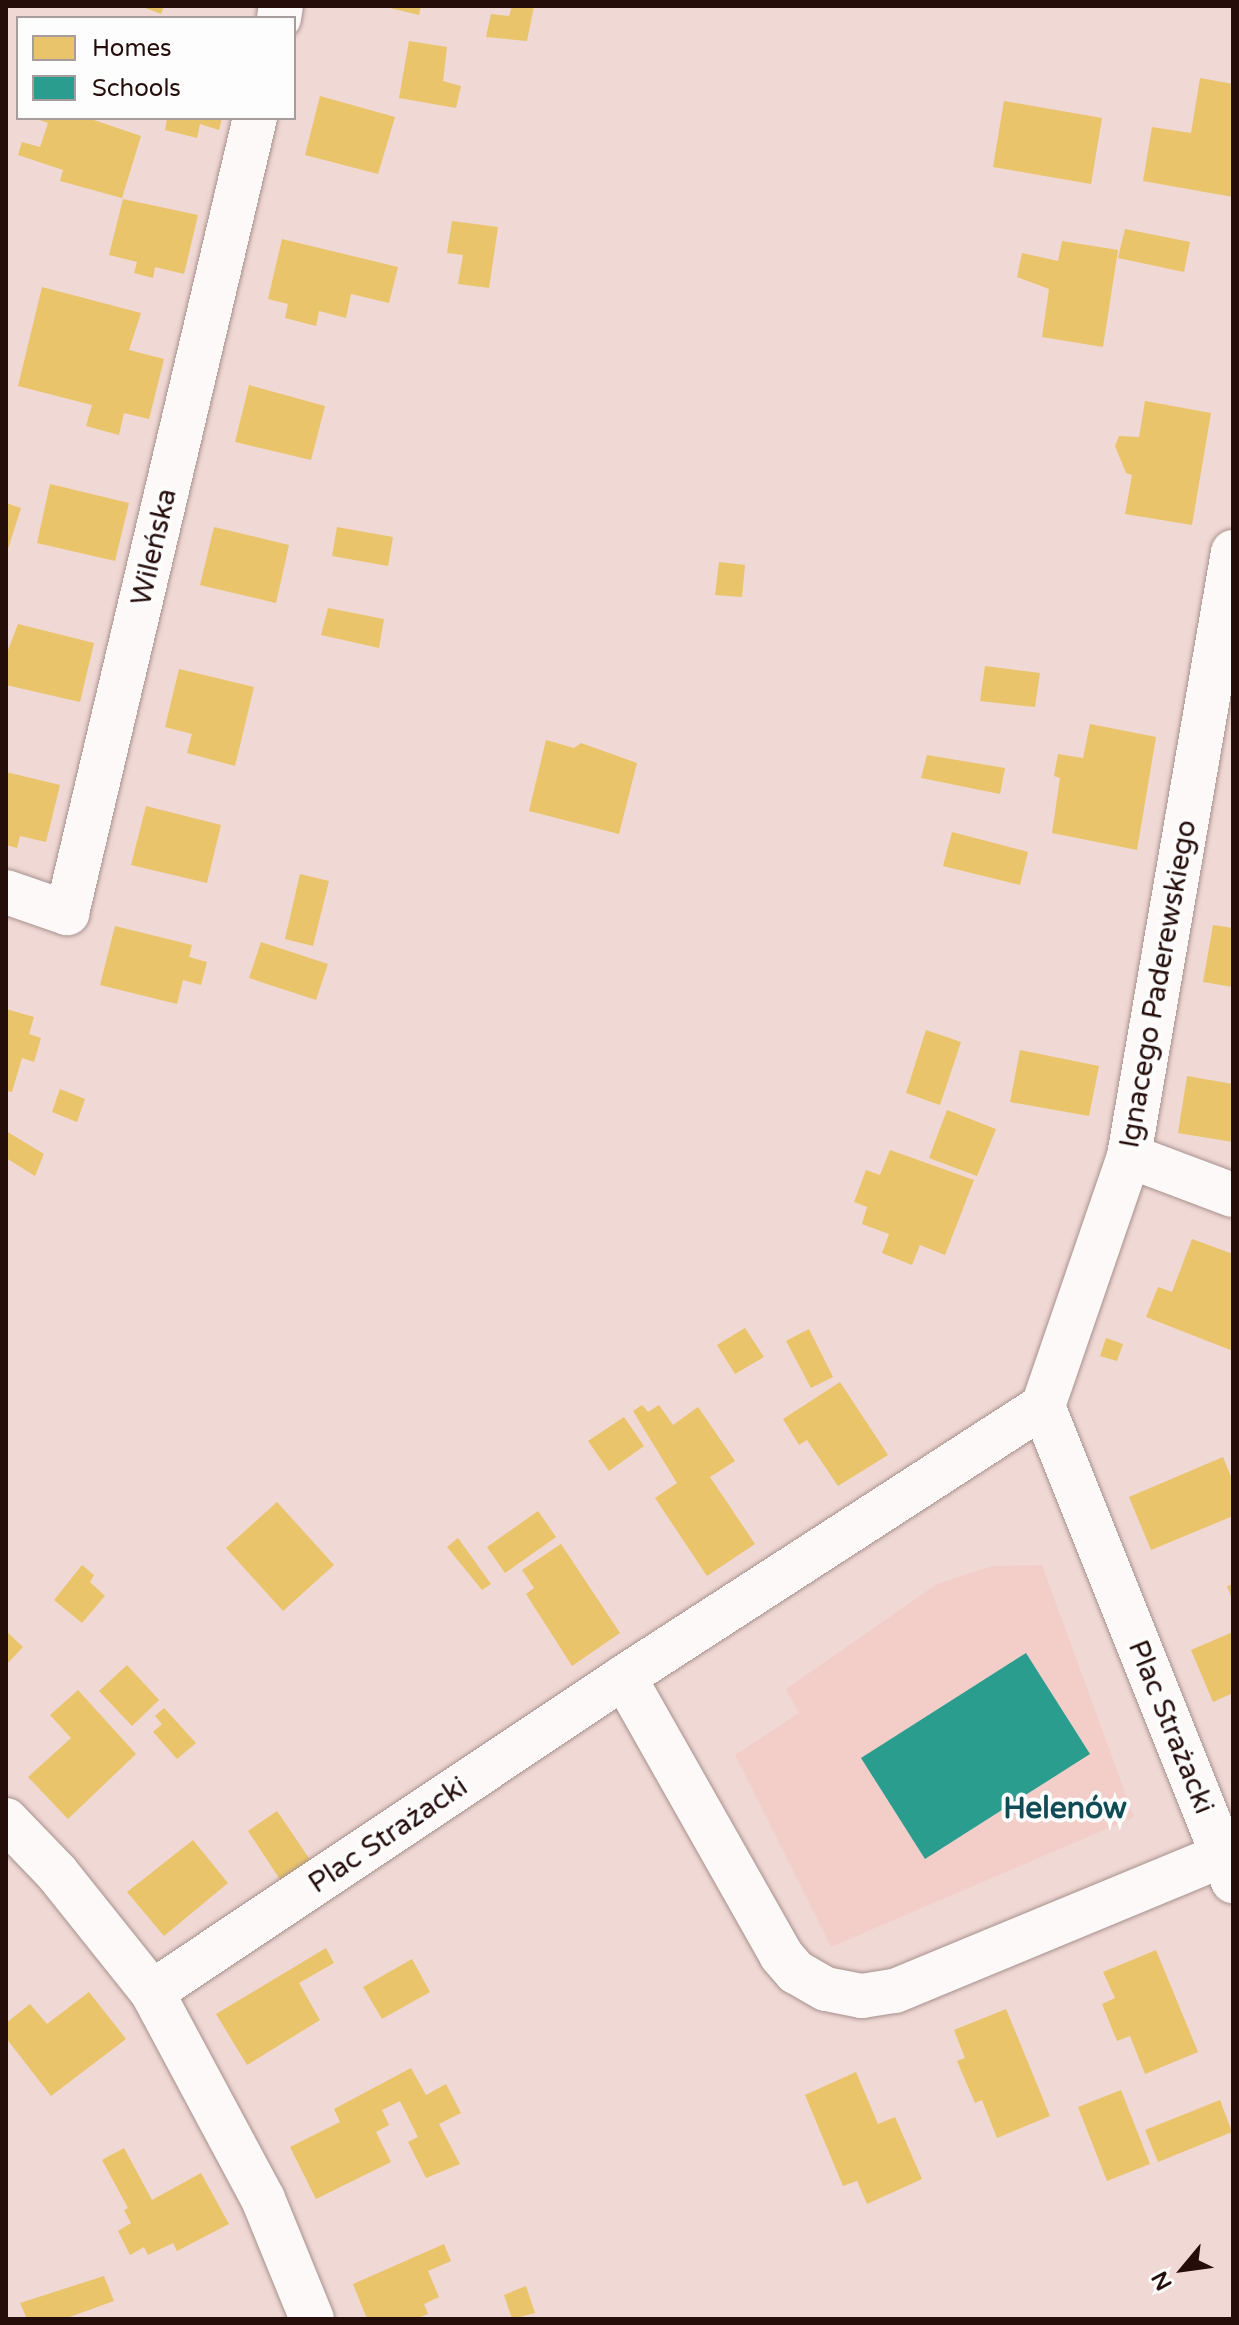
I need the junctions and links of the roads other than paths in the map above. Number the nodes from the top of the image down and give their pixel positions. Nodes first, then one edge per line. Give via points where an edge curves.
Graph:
1 (255, 120) edge
2 (1233, 552) edge
3 (6, 892) edge
4 (1129, 1156) junction
5 (1233, 1195) edge
6 (1043, 1406) junction
7 (624, 1677) junction
8 (6, 1820) edge
9 (1228, 1868) edge
10 (152, 1992) junction
11 (312, 2319) edge

1 - 3 street, Wileńska via 67,913
2 - 4 street, Ignacego Paderewskiego
4 - 5 street
4 - 6 street, Ignacego Paderewskiego
6 - 7 street, Plac Strażacki
6 - 9 street, Plac Strażacki
7 - 9 street, Plac Strażacki via 781,1955 796,1972 826,1989 862,1996 895,1991
7 - 10 street, Plac Strażacki
8 - 10 street via 57,1873
10 - 11 street via 263,2199

